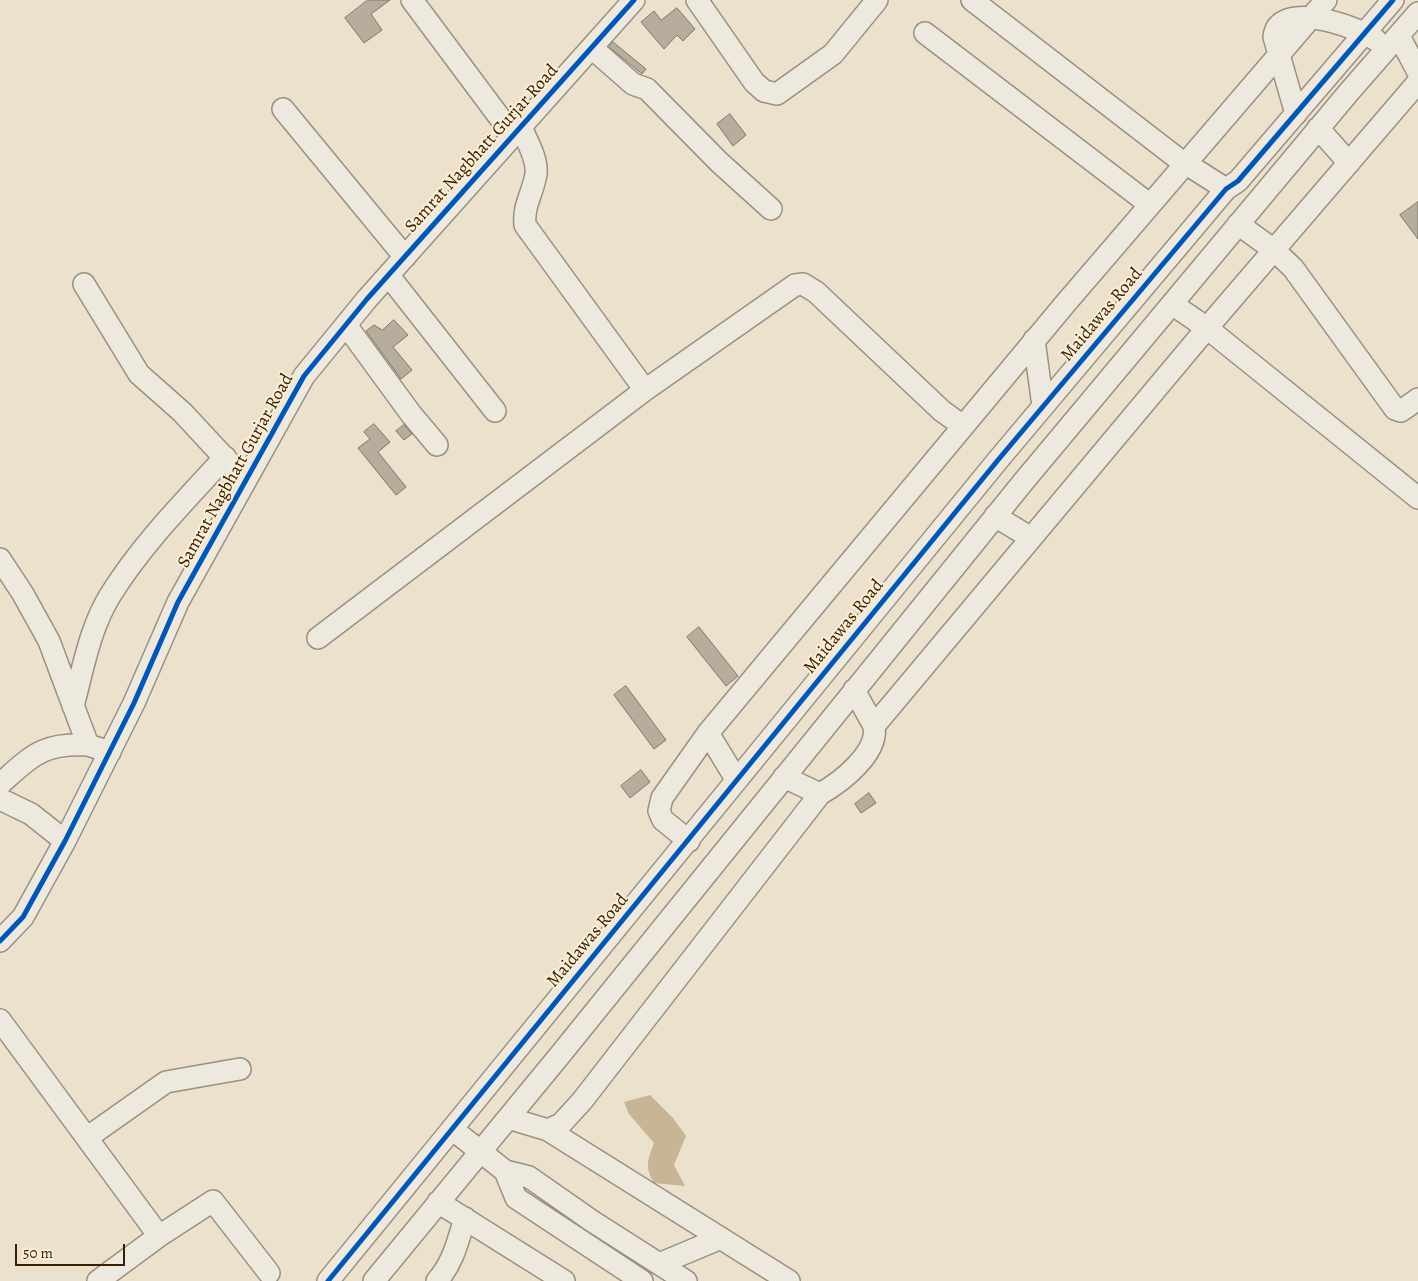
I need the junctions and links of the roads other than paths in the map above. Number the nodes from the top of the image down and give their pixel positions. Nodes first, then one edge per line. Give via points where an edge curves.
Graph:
1 (412, 0) edge
2 (634, 0) edge
3 (697, 0) edge
4 (876, 0) edge
5 (972, 0) edge
6 (1392, 0) edge
7 (1321, 6) edge
8 (1418, 13) edge
9 (925, 33) dead end
10 (1366, 33) junction
11 (1394, 42) junction
12 (592, 48) junction
13 (1280, 53) junction
14 (1418, 72) edge
15 (1418, 82) edge
16 (283, 109) dead end
17 (1296, 114) junction
18 (1318, 128) junction
19 (516, 130) junction
20 (1184, 163) junction
21 (1348, 163) junction
22 (1226, 189) junction
23 (1149, 204) junction
24 (771, 209) dead end
25 (1238, 224) junction
26 (1274, 250) junction
27 (405, 257) junction
28 (389, 276) junction
29 (84, 284) dead end
30 (1172, 304) junction
31 (346, 325) junction
32 (1207, 328) junction
33 (1034, 340) junction
34 (645, 390) junction
35 (1418, 399) edge
36 (1043, 406) junction
37 (495, 411) dead end
38 (963, 426) junction
39 (437, 445) dead end
40 (225, 457) junction
41 (243, 486) junction
42 (1418, 498) edge
43 (996, 516) junction
44 (1031, 538) junction
45 (0, 558) edge
46 (318, 638) dead end
47 (854, 690) junction
48 (74, 706) junction
49 (874, 726) junction
50 (708, 733) junction
51 (88, 745) junction
52 (110, 752) junction
53 (784, 777) junction
54 (736, 779) junction
55 (0, 784) edge
56 (820, 794) junction
57 (0, 799) edge
58 (65, 841) junction
59 (689, 841) junction
60 (0, 941) edge
61 (0, 1020) edge
62 (240, 1069) dead end
63 (508, 1118) junction
64 (452, 1129) junction
65 (548, 1130) junction
66 (88, 1137) junction
67 (481, 1150) junction
68 (505, 1171) junction
69 (438, 1202) junction
70 (465, 1218) junction
71 (159, 1236) junction
72 (721, 1238) junction
73 (659, 1264) junction
74 (269, 1273) dead end
75 (98, 1281) edge
76 (328, 1281) edge
77 (374, 1281) edge
78 (437, 1281) edge
79 (564, 1281) edge
80 (642, 1281) edge
81 (686, 1281) edge
82 (789, 1281) edge

1 - 19 street
2 - 12 street, Samrat Nagbhatt Gurjar Road
3 - 4 street via 754,82 764,91 777,94 832,54
5 - 20 street
6 - 10 street, Maidawas Road
7 - 10 street
7 - 13 street
8 - 11 street
9 - 23 street
10 - 11 street
10 - 17 street, Maidawas Road
11 - 14 street
11 - 18 street
12 - 19 street, Samrat Nagbhatt Gurjar Road
12 - 24 street via 632,84 647,90
13 - 17 street
13 - 20 street
15 - 21 street
16 - 27 street
17 - 22 street, Maidawas Road via 1238,181
18 - 21 street
18 - 25 street
19 - 27 street, Samrat Nagbhatt Gurjar Road
19 - 34 street via 532,154 536,173 523,211 525,225
20 - 22 street
20 - 23 street
21 - 26 street
22 - 36 street, Maidawas Road
23 - 33 street
25 - 26 street
25 - 30 street
26 - 32 street
26 - 35 street via 1293,268 1395,409 1401,411
27 - 28 street, Samrat Nagbhatt Gurjar Road
28 - 31 street, Samrat Nagbhatt Gurjar Road
28 - 37 street
29 - 40 street via 139,374 182,412
30 - 32 street
30 - 43 street
31 - 39 street
31 - 41 street, Samrat Nagbhatt Gurjar Road via 304,376
32 - 42 street
32 - 44 street
33 - 36 street
33 - 38 street
34 - 38 street via 795,285 803,284 816,292 935,404
34 - 46 street
36 - 54 street, Maidawas Road
38 - 50 street
40 - 41 street
40 - 48 street via 146,546 110,596 92,636
41 - 52 street, Samrat Nagbhatt Gurjar Road via 178,602
43 - 44 street
43 - 47 street
44 - 49 street
45 - 48 street via 50,641
47 - 49 street
47 - 53 street
48 - 51 street
49 - 56 street via 870,748 850,773
50 - 54 street
50 - 59 street via 662,798 660,811 663,820
51 - 52 street
51 - 55 street via 66,744 39,750
52 - 58 street, Samrat Nagbhatt Gurjar Road
53 - 56 street
53 - 63 street
54 - 59 street, Maidawas Road
56 - 65 street via 582,1101 561,1124
57 - 58 street via 31,814
58 - 60 street, Samrat Nagbhatt Gurjar Road via 23,917
59 - 64 street, Maidawas Road
61 - 66 street
62 - 66 street via 166,1082
63 - 65 street
63 - 67 street
64 - 67 street
64 - 76 street, Maidawas Road
65 - 72 street
66 - 71 street
67 - 68 street
67 - 69 street
68 - 73 street via 529,1177
68 - 80 street via 516,1198
69 - 70 street
69 - 77 street
70 - 78 street via 447,1269
70 - 79 street
71 - 74 street via 213,1201
71 - 75 street
72 - 73 street
72 - 82 street
73 - 81 street

